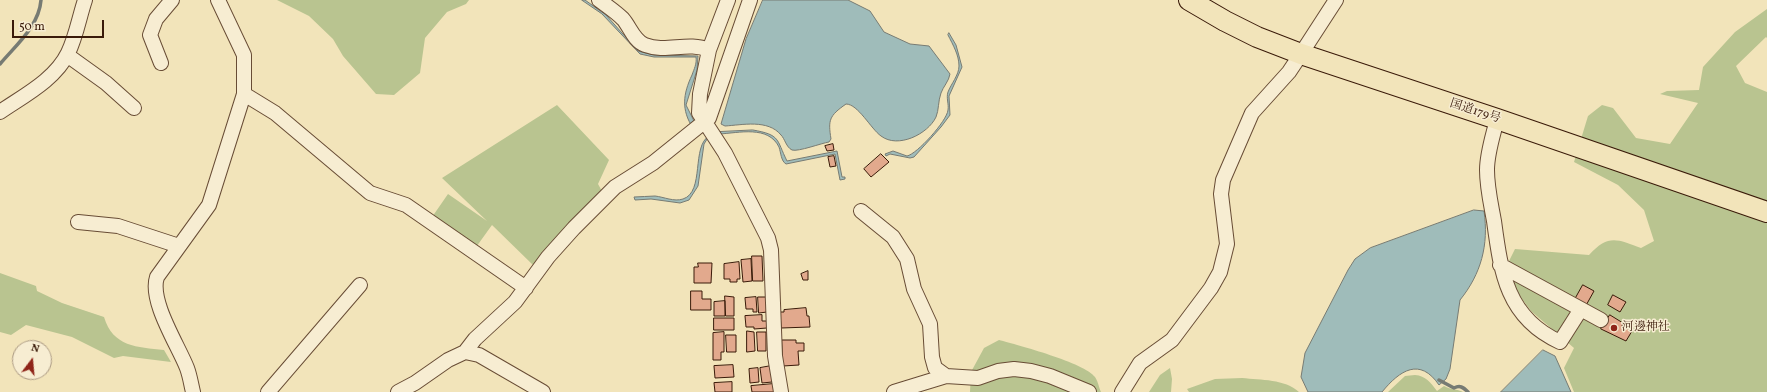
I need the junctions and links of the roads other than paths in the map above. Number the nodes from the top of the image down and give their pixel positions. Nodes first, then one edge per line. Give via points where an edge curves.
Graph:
1 (85, 0) edge
2 (172, 0) edge
3 (218, 0) edge
4 (599, 0) edge
5 (728, 0) edge
6 (750, 0) edge
7 (1189, 0) edge
8 (1336, 0) edge
9 (709, 50) junction
10 (67, 55) junction
11 (1300, 56) junction
12 (161, 63) dead end
13 (244, 94) junction
14 (134, 108) dead end
15 (0, 112) edge
16 (1497, 119) junction
17 (704, 124) junction
18 (862, 211) dead end
19 (1767, 212) edge
20 (78, 222) dead end
21 (179, 246) junction
22 (1500, 265) junction
23 (360, 285) dead end
24 (526, 288) junction
25 (1581, 309) junction
26 (1601, 320) dead end
27 (465, 352) junction
28 (946, 376) junction
29 (193, 392) edge
30 (268, 392) edge
31 (398, 392) edge
32 (544, 392) edge
33 (780, 392) edge
34 (894, 392) edge
35 (1089, 392) edge
36 (1122, 392) edge

1 - 10 street
2 - 12 street via 156,19 150,35
3 - 13 street via 244,55
4 - 9 street via 616,12 635,38 643,44 664,48 691,46
5 - 9 street
6 - 17 street via 710,118
7 - 11 highway, 国道179号 via 1224,21
8 - 11 street
9 - 17 street via 698,105
10 - 14 street via 106,83
10 - 15 street via 44,82
11 - 16 highway, 国道179号
11 - 36 street via 1252,113 1223,180 1221,194 1227,244 1220,272 1172,340 1140,363
13 - 21 street via 209,205
13 - 24 street via 274,112 370,193 406,205
16 - 19 highway, 国道179号
16 - 22 street via 1487,170 1488,195
17 - 24 street via 653,163 615,187 570,232
17 - 33 street via 725,153 768,238 771,250 774,356
18 - 28 street via 893,237 907,260 914,289 930,324 935,368
20 - 21 street via 118,226
21 - 29 street via 157,277 155,290 186,367
22 - 25 street
22 - 25 street via 1513,301 1544,335 1560,342 1563,340
23 - 30 street
24 - 27 street
25 - 26 street
27 - 31 street
27 - 32 street via 479,356
28 - 34 street
28 - 35 street via 978,378 1014,369 1050,376

